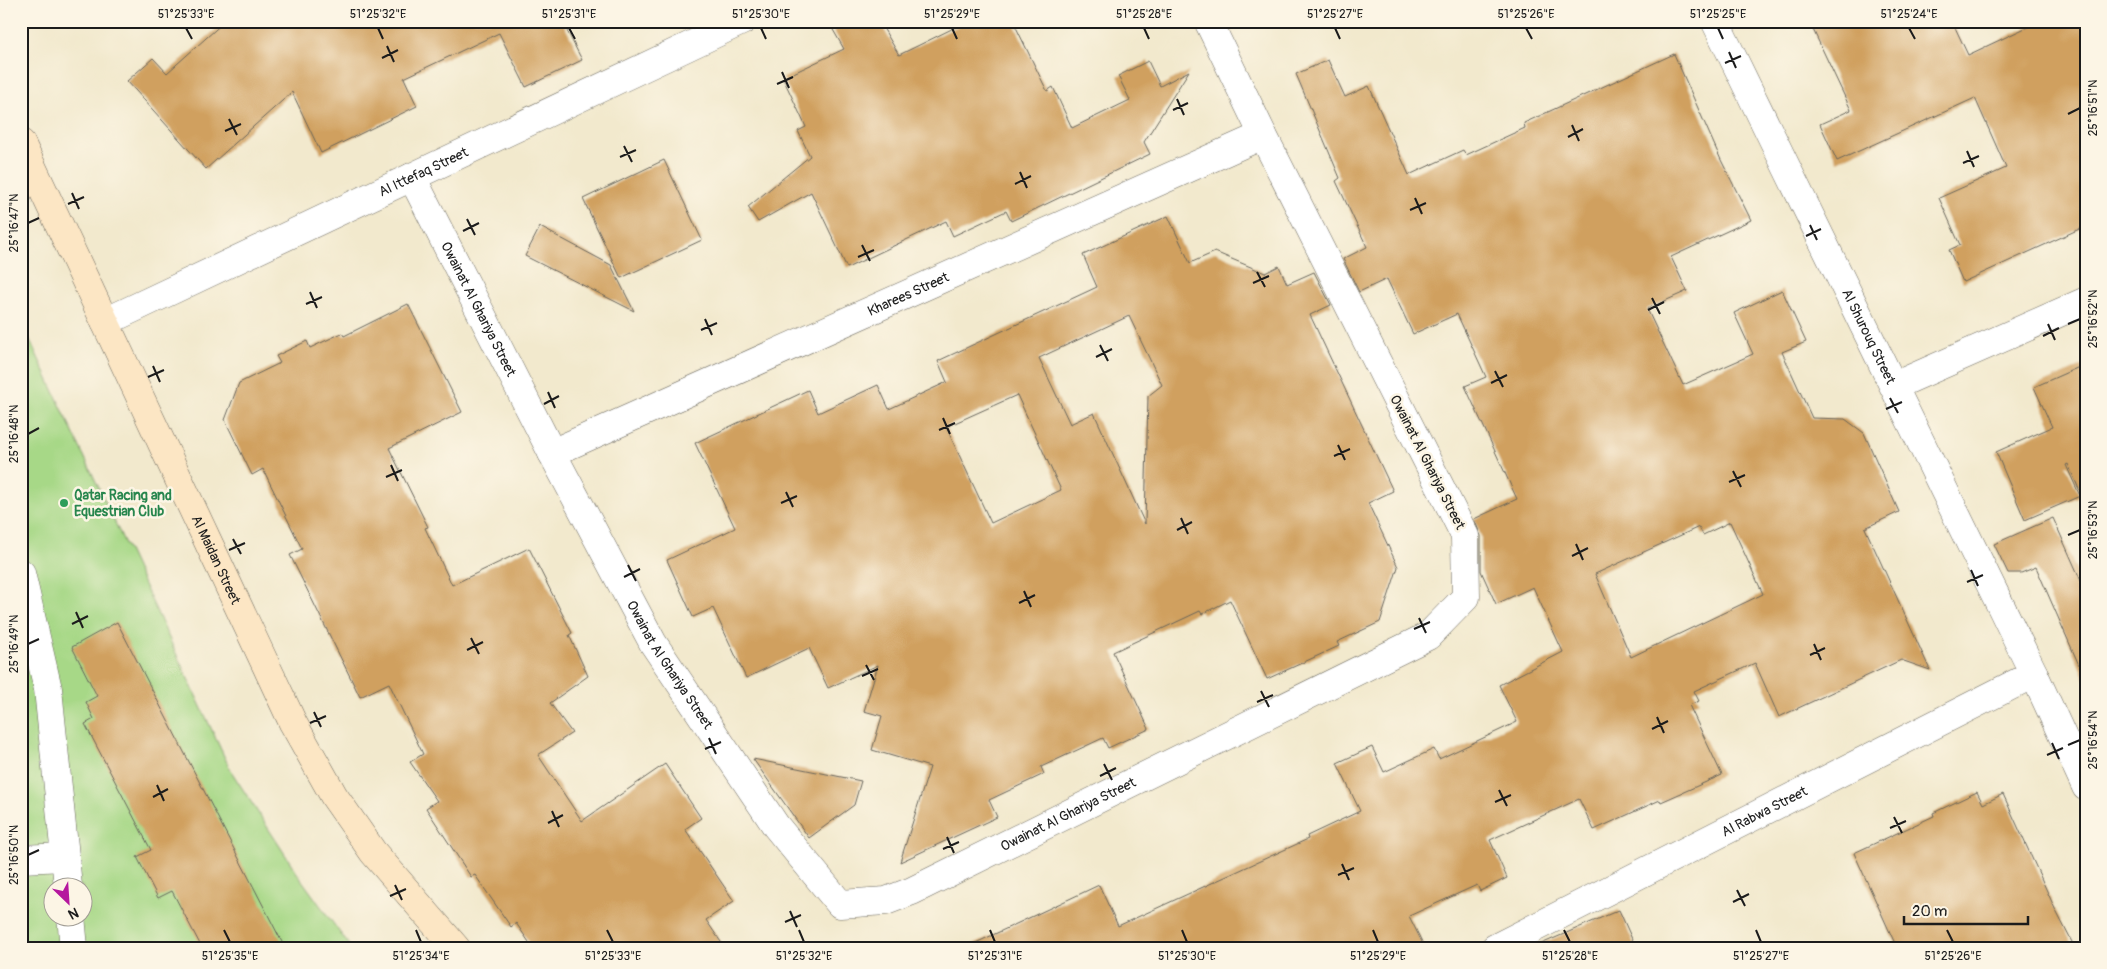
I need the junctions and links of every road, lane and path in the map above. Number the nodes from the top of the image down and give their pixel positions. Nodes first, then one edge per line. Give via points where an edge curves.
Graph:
1 (742, 21) edge
2 (1208, 21) edge
3 (1716, 21) edge
4 (1263, 135) junction
5 (21, 143) edge
6 (412, 177) junction
7 (2086, 301) edge
8 (105, 322) junction
9 (1894, 386) junction
10 (552, 453) junction
11 (21, 573) edge
12 (2034, 674) junction
13 (2086, 787) edge
14 (65, 857) junction
15 (21, 858) edge
16 (67, 876) edge
17 (72, 926) edge
18 (74, 948) edge
19 (456, 948) edge
20 (1495, 948) edge

1 - 6 street, Al Ittefaq Street
2 - 4 street, Owainat Al Ghariya Street
3 - 9 street, Al Shurouq Street
4 - 10 street, Kharees Street
4 - 10 street, Owainat Al Ghariya Street via 1465,536 1466,597 1428,636 912,890 886,901 840,904 776,826 653,643
5 - 8 street, Al Maidan Street
6 - 8 street, Al Ittefaq Street
6 - 10 street, Owainat Al Ghariya Street
7 - 9 street
8 - 19 street, Al Maidan Street via 293,723 334,796 373,852
9 - 12 street, Al Shurouq Street
11 - 14 street via 48,689
12 - 13 street, Al Shurouq Street
12 - 20 street, Al Rabwa Street
14 - 15 street
14 - 16 street
17 - 18 street

